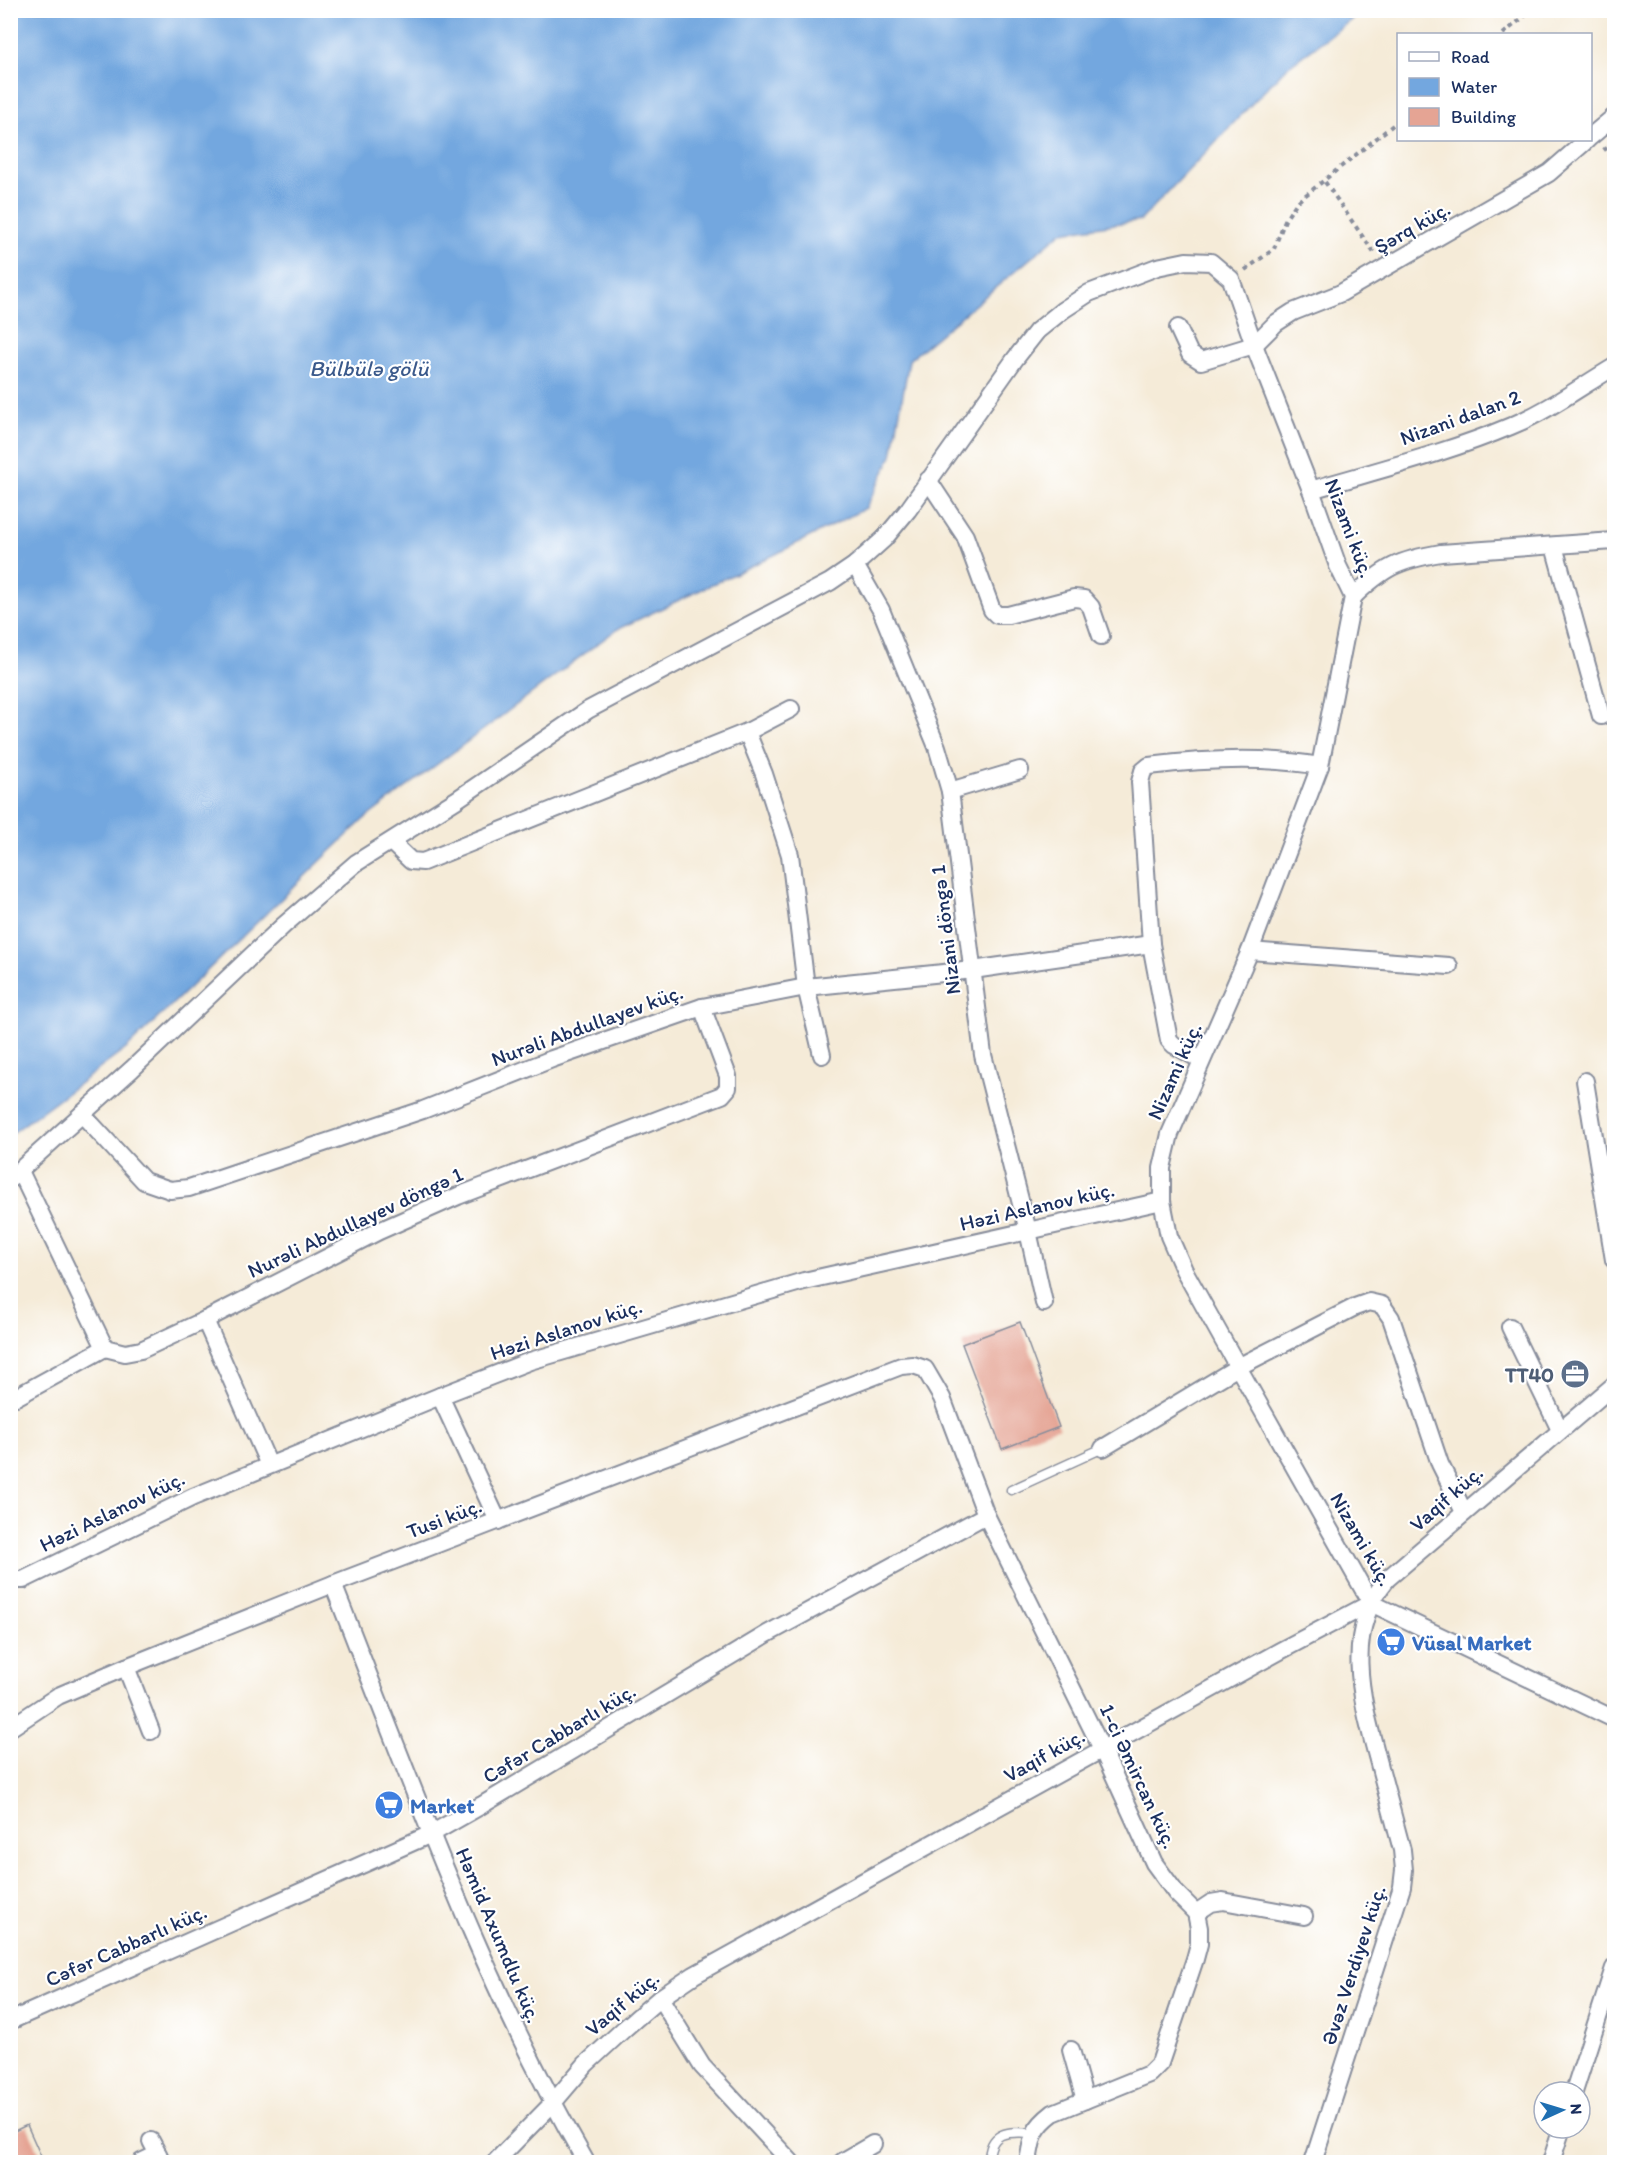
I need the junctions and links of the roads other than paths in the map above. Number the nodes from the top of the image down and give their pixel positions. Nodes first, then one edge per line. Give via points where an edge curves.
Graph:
1 (1614, 117) edge
2 (1592, 135) edge
3 (1586, 141) edge
4 (1178, 328) dead end
5 (1254, 345) junction
6 (1614, 367) edge
7 (928, 480) junction
8 (1311, 490) junction
9 (1614, 541) edge
10 (1554, 546) junction
11 (855, 565) junction
12 (1353, 597) junction
13 (1101, 636) dead end
14 (791, 709) dead end
15 (1602, 716) dead end
16 (747, 732) junction
17 (1320, 766) junction
18 (1020, 770) dead end
19 (950, 790) junction
20 (391, 842) junction
21 (1151, 944) junction
22 (1250, 951) junction
23 (1449, 966) dead end
24 (973, 970) junction
25 (806, 987) junction
26 (702, 1007) junction
27 (822, 1055) dead end
28 (1201, 1060) junction
29 (1585, 1081) dead end
30 (82, 1114) junction
31 (15, 1175) edge
32 (1162, 1201) junction
33 (1029, 1231) junction
34 (1614, 1260) edge
35 (1044, 1303) dead end
36 (205, 1320) junction
37 (1510, 1327) dead end
38 (105, 1348) junction
39 (901, 1366) joint
40 (1238, 1367) junction
41 (1614, 1385) edge
42 (440, 1396) junction
43 (16, 1397) dead end
44 (1560, 1430) junction
45 (1102, 1448) joint
46 (269, 1466) junction
47 (1011, 1490) dead end
48 (1464, 1512) junction
49 (986, 1515) junction
50 (498, 1521) junction
51 (10, 1580) edge
52 (333, 1584) junction
53 (1371, 1603) junction
54 (126, 1666) junction
55 (1614, 1719) edge
56 (10, 1728) edge
57 (151, 1731) dead end
58 (1102, 1749) junction
59 (431, 1833) junction
60 (1196, 1913) junction
61 (1304, 1916) dead end
62 (1614, 1968) edge
63 (660, 1998) junction
64 (10, 2021) edge
65 (1071, 2050) dead end
66 (1578, 2080) edge
67 (1085, 2100) junction
68 (552, 2104) junction
69 (1033, 2133) junction
70 (1558, 2140) edge
71 (873, 2144) dead end
72 (157, 2152) edge
73 (141, 2163) edge
74 (495, 2163) edge
75 (585, 2163) edge
76 (791, 2163) edge
77 (842, 2163) edge
78 (989, 2163) edge
79 (1028, 2163) edge
80 (1313, 2163) edge
81 (1551, 2163) edge

1 - 2 street, Şərq küç.
3 - 5 street, Şərq küç. via 1549,173 1341,293 1293,312
4 - 5 street via 1190,354 1201,361
5 - 7 street, Nizami küç. via 1231,279 1211,261 1157,267 1089,293 1037,331
5 - 8 street, Nizami küç.
6 - 8 street, Nizani dalan 2 via 1512,426
7 - 11 street via 884,539
7 - 13 street via 965,536 997,615 1084,599
8 - 12 street, Nizami küç.
9 - 10 street
10 - 12 street via 1418,557 1387,568
10 - 15 street
11 - 19 street, Nizani döngə 1 via 881,610 937,747
11 - 20 street via 830,582 588,710
12 - 17 street, Nizami küç.
14 - 16 street
16 - 20 street via 423,862 411,861
16 - 25 street via 790,855
17 - 21 street via 1286,760 1238,760 1149,766 1143,771 1140,782
17 - 22 street, Nizami küç.
18 - 19 street
19 - 24 street, Nizani döngə 1
20 - 30 street via 356,863 284,925
21 - 24 street, Nurəli Abdullayev küç.
21 - 28 street via 1169,1040
22 - 23 street
22 - 28 street, Nizami küç.
24 - 25 street, Nurəli Abdullayev küç.
24 - 33 street, Nizani döngə 1 via 983,1055
25 - 26 street, Nurəli Abdullayev küç.
25 - 27 street
26 - 30 street, Nurəli Abdullayev küç. via 552,1059 423,1110 189,1188 170,1190 144,1181
26 - 36 street, Nurəli Abdullayev döngə 1 via 728,1076 728,1088 722,1095 379,1231
28 - 32 street, Nizami küç. via 1170,1134 1162,1168
29 - 34 street
30 - 31 street
31 - 38 street
32 - 33 street, Həzi Aslanov küç.
32 - 40 street, Nizami küç. via 1169,1236 1184,1270
33 - 35 street, Nizani döngə 1
33 - 42 street, Həzi Aslanov küç. via 760,1293 530,1361
36 - 38 street, Nurəli Abdullayev döngə 1 via 141,1350 125,1353
36 - 46 street
37 - 44 street
38 - 43 street
39 - 49 street, 1-ci Əmircan küç. via 925,1369 942,1398
39 - 50 street, Tusi küç.
40 - 45 street
40 - 48 street via 1355,1307 1369,1302 1382,1305 1391,1318 1440,1464
40 - 53 street, Nizami küç.
41 - 44 street, Vaqif küç.
42 - 46 street, Həzi Aslanov küç.
42 - 50 street
44 - 48 street, Vaqif küç.
45 - 47 lane
46 - 51 street, Həzi Aslanov küç. via 193,1497 23,1580
48 - 53 street, Vaqif küç. via 1387,1579
49 - 58 street, 1-ci Əmircan küç.
49 - 59 street, Cəfər Cabbarlı küç. via 767,1634
50 - 52 street, Tusi küç.
52 - 54 street, Tusi küç.
52 - 59 street, Həmid Axumdlu küç.
53 - 55 street, Nizami küç.
53 - 58 street, Vaqif küç.
53 - 80 street, Əvəz Verdiyev küç. via 1361,1631 1360,1685 1404,1870 1402,1887
54 - 56 street, Tusi küç. via 58,1696
54 - 57 street
58 - 60 street, 1-ci Əmircan küç. via 1154,1863
58 - 63 street, Vaqif küç. via 694,1975
59 - 64 street, Cəfər Cabbarlı küç.
59 - 68 street, Həmid Axumdlu küç. via 512,2025
60 - 61 street via 1211,1903 1223,1901
60 - 67 street via 1199,1944 1160,2063 1149,2074
62 - 66 street
63 - 68 street, Vaqif küç. via 586,2064
63 - 76 street via 702,2066
65 - 67 street
67 - 69 street via 1053,2113
68 - 74 street, Vaqif küç.
68 - 75 street, Həmid Axumdlu küç.
69 - 78 lane via 999,2134 993,2142
69 - 79 street
70 - 81 street
71 - 77 street
72 - 73 street

